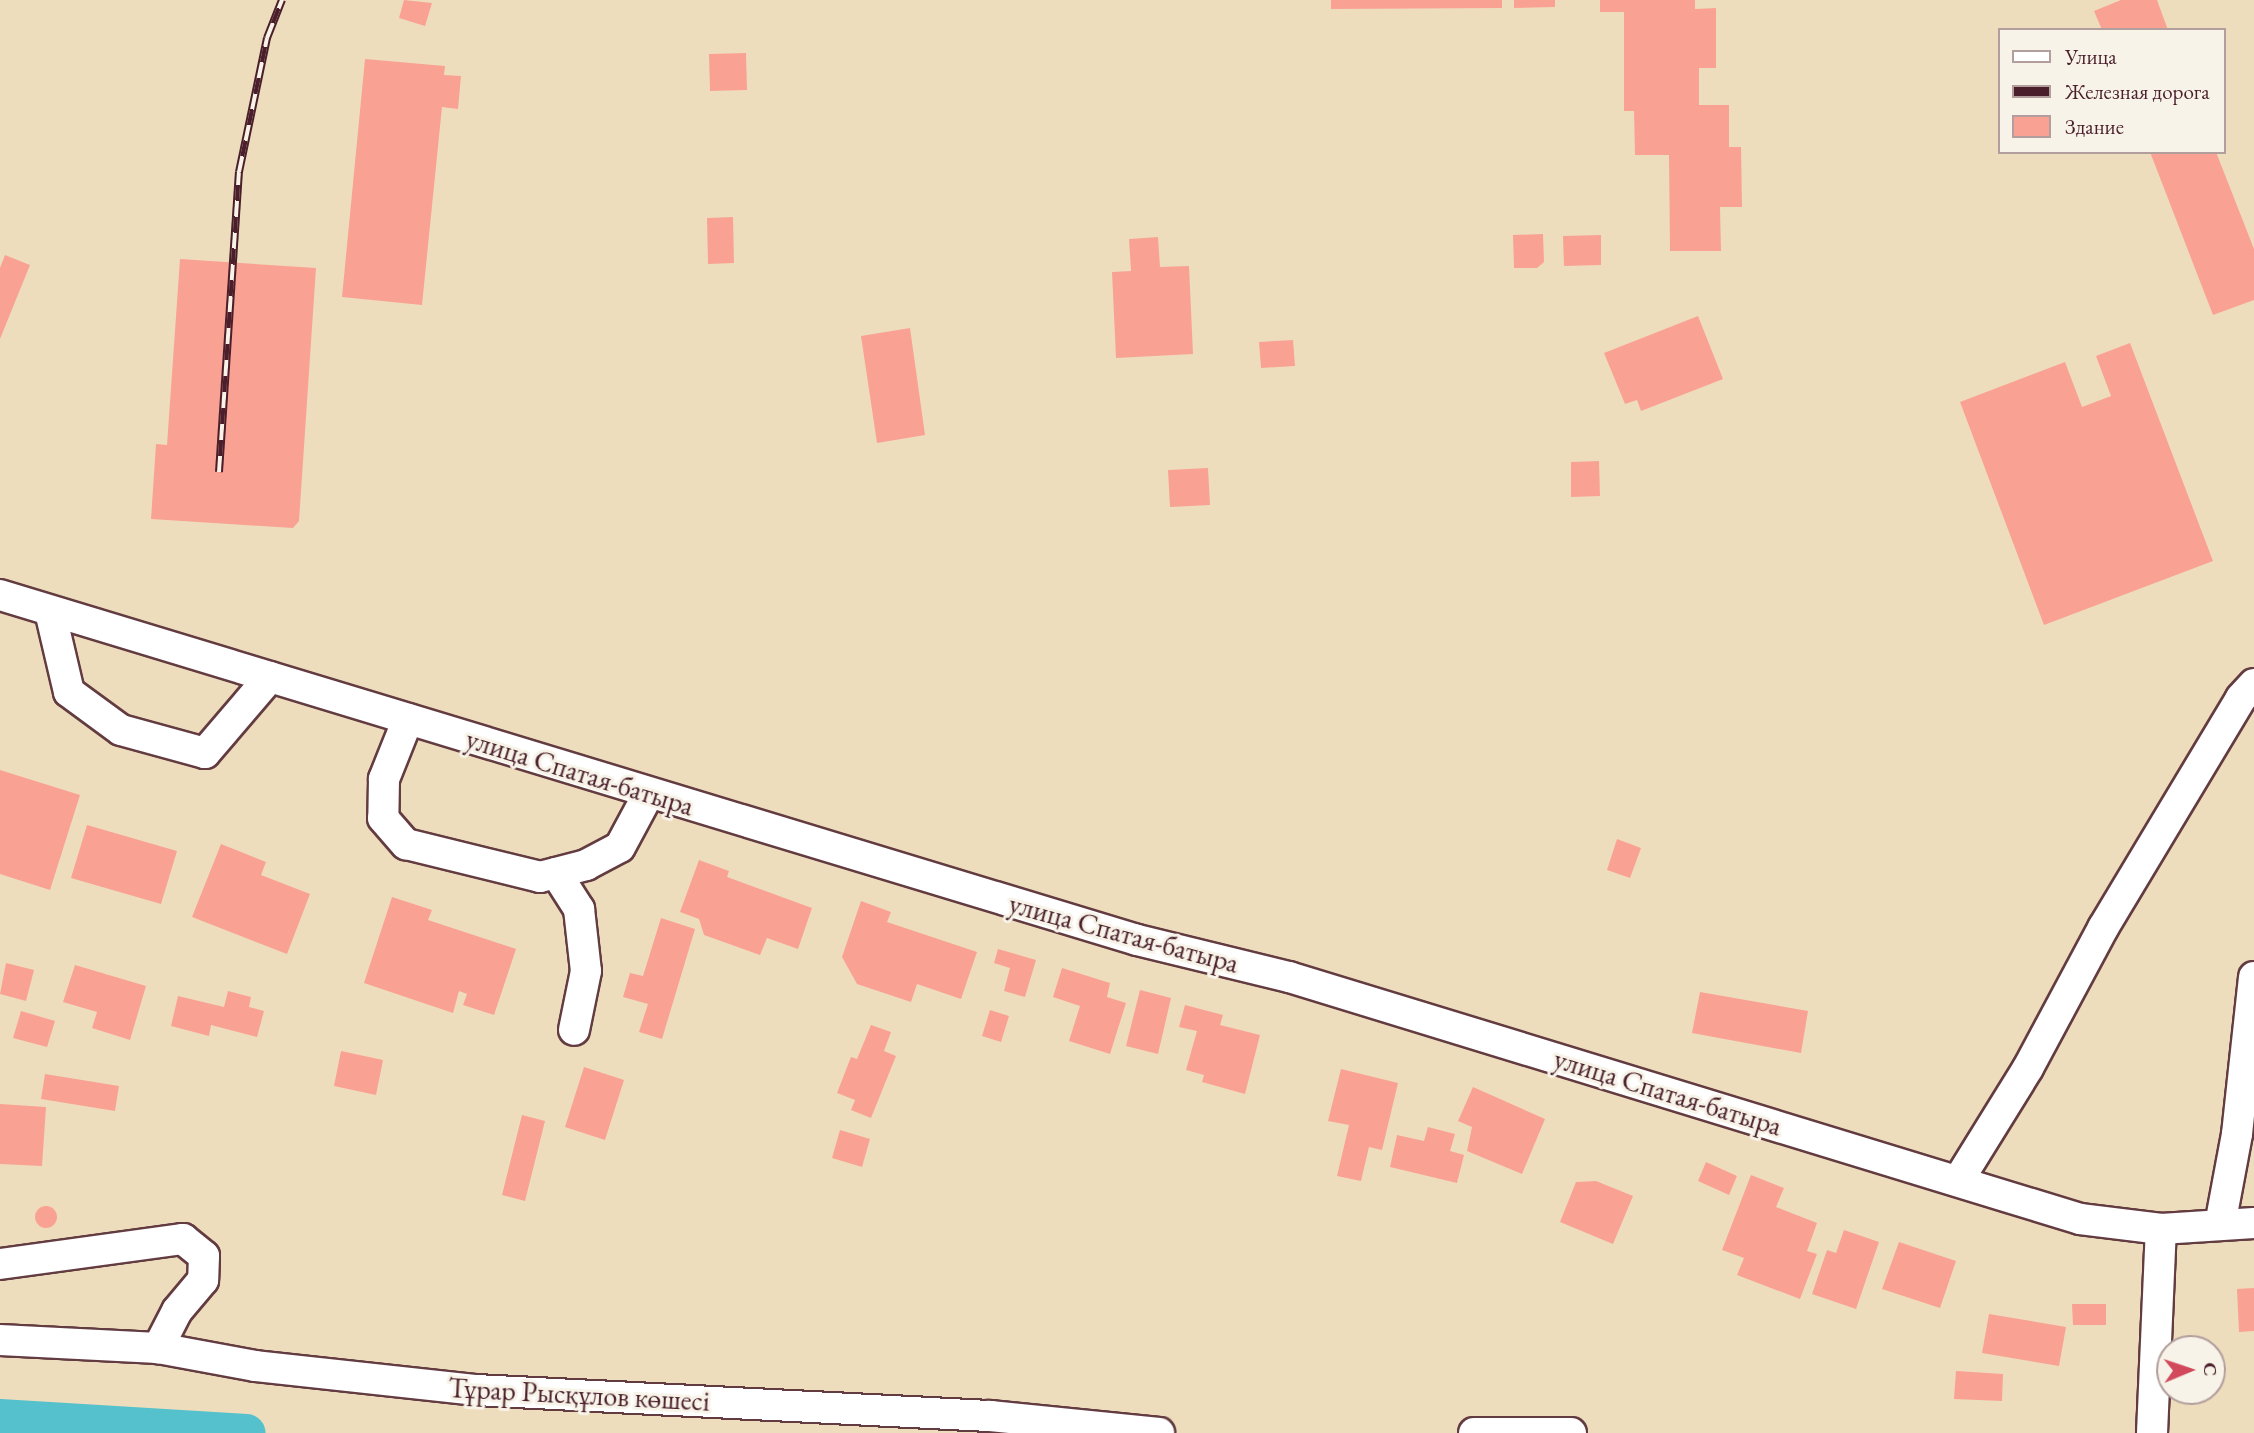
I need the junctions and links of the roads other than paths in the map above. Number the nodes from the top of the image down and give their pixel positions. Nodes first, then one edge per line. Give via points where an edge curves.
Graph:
1 (4, 601) edge
2 (50, 611) junction
3 (270, 677) junction
4 (2254, 684) edge
5 (408, 719) junction
6 (649, 793) junction
7 (556, 873) junction
8 (2254, 978) edge
9 (574, 1030) dead end
10 (1958, 1181) junction
11 (2254, 1223) edge
12 (2220, 1225) junction
13 (2161, 1230) junction
14 (0, 1264) edge
15 (0, 1340) edge
16 (158, 1348) junction
17 (1159, 1433) edge
18 (1475, 1433) edge
19 (1571, 1433) edge
20 (2152, 1433) edge

1 - 2 street, улица Спатая-батыра
2 - 3 street, улица Спатая-батыра
2 - 3 street via 69,692 121,730 205,753
3 - 5 street, улица Спатая-батыра
4 - 10 street via 2241,698 2110,917 2022,1078
5 - 6 street, улица Спатая-батыра
5 - 7 street via 384,779 383,818 406,844 540,877
6 - 7 street via 620,847 586,865
6 - 10 street, улица Спатая-батыра via 1137,940 1289,977
7 - 9 street via 579,909 586,971
8 - 12 street
10 - 13 street, улица Спатая-батыра via 2080,1219
11 - 12 street, улица Спатая-батыра
12 - 13 street, улица Спатая-батыра
13 - 20 street
14 - 16 street via 183,1238 204,1256 203,1280 177,1311
15 - 16 street, Тұрар Рысқұлов көшесі
16 - 17 street, Тұрар Рысқұлов көшесі via 255,1366 476,1391 990,1416
18 - 19 street

